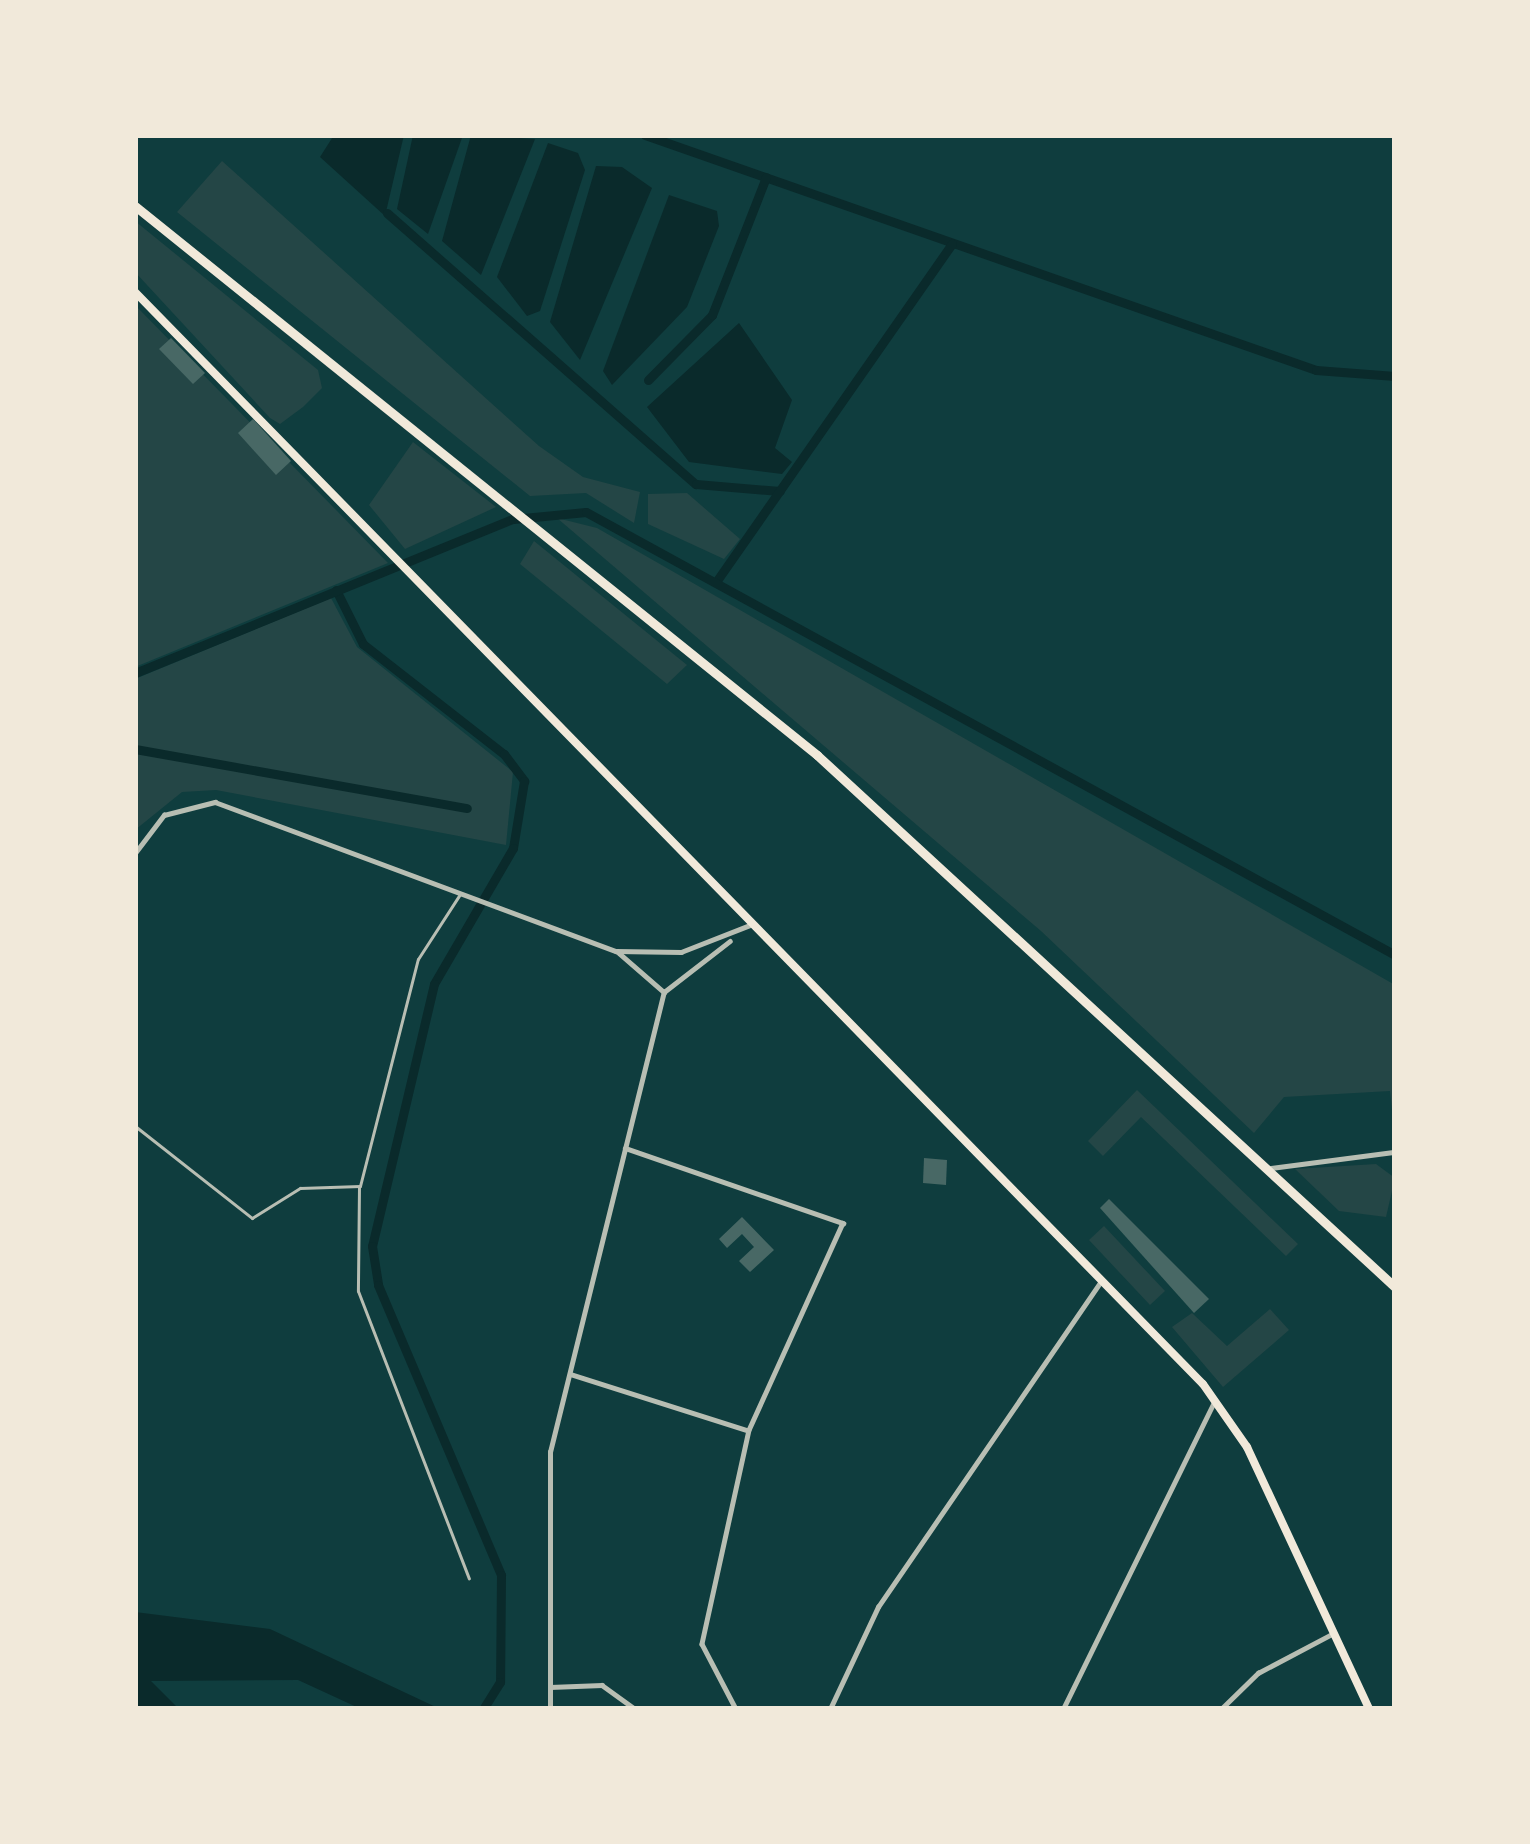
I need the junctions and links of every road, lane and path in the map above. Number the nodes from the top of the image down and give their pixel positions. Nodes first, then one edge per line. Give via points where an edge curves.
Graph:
1 (135, 206) edge
2 (135, 292) edge
3 (135, 853) edge
4 (462, 892) junction
5 (754, 921) junction
6 (730, 941) junction
7 (616, 951) junction
8 (664, 992) junction
9 (135, 1126) edge
10 (625, 1148) junction
11 (1395, 1152) edge
12 (1271, 1168) junction
13 (359, 1186) junction
14 (1100, 1282) junction
15 (1395, 1287) edge
16 (570, 1374) junction
17 (1215, 1400) junction
18 (748, 1430) junction
19 (469, 1578) dead end
20 (1334, 1633) junction
21 (550, 1687) junction
22 (550, 1709) edge
23 (635, 1709) edge
24 (736, 1709) edge
25 (830, 1709) edge
26 (1063, 1709) edge
27 (1221, 1709) edge
28 (1369, 1709) edge

1 - 12 highway via 882,811
2 - 5 main road
3 - 4 street via 164,815 215,802
4 - 7 street
4 - 13 lane via 418,958
5 - 6 street
5 - 14 main road
6 - 7 street
6 - 8 street
7 - 8 street
8 - 10 street
9 - 13 lane via 252,1218 300,1188
10 - 16 street
10 - 18 street via 843,1223
11 - 12 street
12 - 15 highway
13 - 19 lane via 358,1291
14 - 17 main road
14 - 25 street via 878,1607
16 - 18 street
16 - 21 street via 546,1490
17 - 20 main road
17 - 26 street
18 - 24 street via 702,1644
20 - 27 street via 1258,1673
20 - 28 main road
21 - 22 street
21 - 23 street via 602,1685

